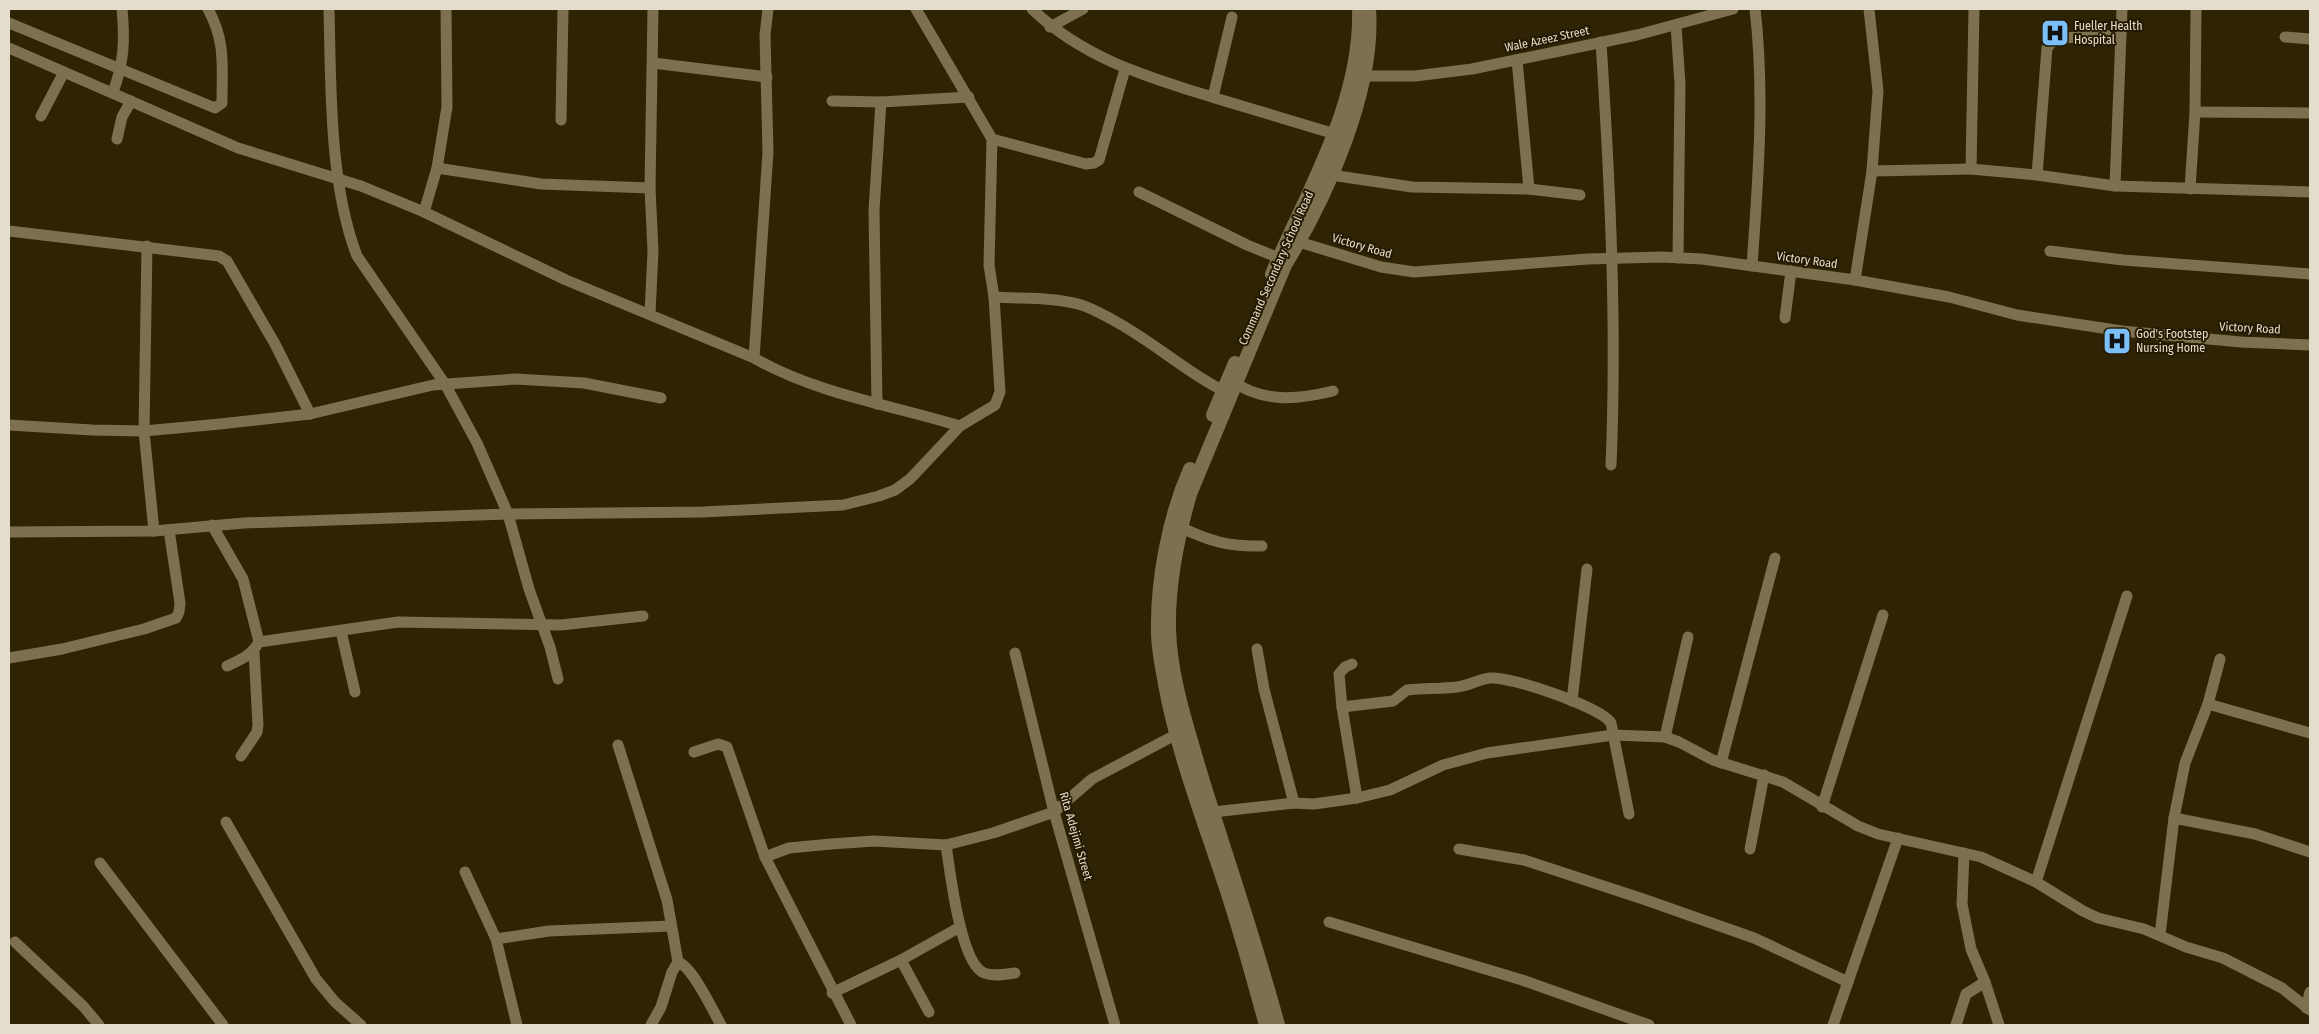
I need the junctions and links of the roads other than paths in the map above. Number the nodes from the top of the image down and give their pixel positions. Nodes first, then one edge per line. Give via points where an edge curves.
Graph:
1 (122, 9) edge
2 (208, 9) edge
3 (329, 9) edge
4 (446, 9) edge
5 (563, 9) edge
6 (653, 9) edge
7 (768, 9) edge
8 (916, 9) edge
9 (1032, 9) edge
10 (1084, 9) edge
11 (1359, 9) edge
12 (1369, 9) edge
13 (1733, 9) edge
14 (1755, 9) edge
15 (1868, 9) edge
16 (1974, 9) edge
17 (2122, 9) edge
18 (2196, 9) edge
19 (1232, 17) dead end
20 (9, 23) edge
21 (1676, 25) junction
22 (1050, 26) junction
23 (2121, 36) junction
24 (2285, 37) dead end
25 (2310, 39) edge
26 (1601, 42) junction
27 (9, 48) edge
28 (1517, 60) junction
29 (652, 63) junction
30 (122, 69) junction
31 (1125, 69) junction
32 (64, 72) junction
33 (1364, 76) junction
34 (767, 77) junction
35 (113, 92) junction
36 (969, 97) junction
37 (1213, 97) junction
38 (131, 101) junction
39 (832, 101) dead end
40 (881, 102) junction
41 (2195, 112) junction
42 (2310, 113) edge
43 (41, 116) dead end
44 (561, 120) dead end
45 (1335, 134) junction
46 (117, 139) dead end
47 (992, 139) junction
48 (437, 168) junction
49 (1971, 169) junction
50 (1872, 171) junction
51 (1331, 175) junction
52 (2037, 175) junction
53 (339, 178) junction
54 (2116, 186) junction
55 (650, 188) junction
56 (1529, 189) junction
57 (2190, 189) junction
58 (1139, 192) dead end
59 (2310, 192) edge
60 (1580, 195) dead end
61 (424, 212) junction
62 (9, 231) edge
63 (1299, 242) junction
64 (147, 246) junction
65 (2050, 251) dead end
66 (1279, 258) junction
67 (1613, 258) junction
68 (1678, 258) junction
69 (1752, 266) junction
70 (1792, 272) junction
71 (2310, 274) edge
72 (1855, 280) junction
73 (994, 297) junction
74 (650, 314) junction
75 (1785, 318) dead end
76 (2310, 345) edge
77 (754, 358) junction
78 (445, 384) junction
79 (1230, 387) junction
80 (1333, 391) dead end
81 (661, 398) dead end
82 (877, 404) junction
83 (310, 414) junction
84 (9, 425) edge
85 (960, 426) junction
86 (144, 430) junction
87 (1611, 465) dead end
88 (1185, 493) junction
89 (508, 514) junction
90 (1176, 524) junction
91 (212, 526) junction
92 (169, 530) junction
93 (9, 532) edge
94 (154, 532) junction
95 (1262, 546) dead end
96 (1775, 558) dead end
97 (1587, 569) dead end
98 (2127, 596) dead end
99 (1883, 615) dead end
100 (643, 616) dead end
101 (543, 624) junction
102 (341, 631) junction
103 (1688, 637) dead end
104 (256, 647) junction
105 (1256, 649) dead end
106 (1015, 654) dead end
107 (9, 658) edge
108 (2220, 659) dead end
109 (1352, 664) dead end
110 (226, 666) dead end
111 (558, 680) dead end
112 (355, 692) dead end
113 (1572, 701) junction
114 (2208, 704) junction
115 (1342, 707) junction
116 (2310, 733) edge
117 (1177, 734) junction
118 (1613, 734) junction
119 (1665, 738) junction
120 (618, 745) dead end
121 (694, 752) dead end
122 (241, 756) dead end
123 (1722, 763) junction
124 (1764, 775) junction
125 (1202, 797) junction
126 (1357, 798) junction
127 (1294, 803) junction
128 (1822, 807) junction
129 (1054, 812) junction
130 (1213, 812) junction
131 (1629, 814) dead end
132 (2174, 818) junction
133 (226, 822) dead end
134 (1898, 838) junction
135 (946, 845) junction
136 (1460, 849) dead end
137 (1750, 849) dead end
138 (2310, 852) edge
139 (1964, 853) junction
140 (765, 857) junction
141 (100, 863) dead end
142 (465, 872) dead end
143 (2036, 882) junction
144 (1329, 922) dead end
145 (671, 926) junction
146 (960, 927) junction
147 (2160, 935) junction
148 (496, 939) junction
149 (15, 942) dead end
150 (901, 960) junction
151 (678, 962) junction
152 (1015, 973) dead end
153 (1848, 982) junction
154 (1985, 982) junction
155 (2310, 992) edge
156 (832, 993) junction
157 (2308, 1009) edge
158 (928, 1012) dead end
159 (99, 1025) edge
160 (223, 1025) edge
161 (360, 1025) edge
162 (517, 1025) edge
163 (651, 1025) edge
164 (721, 1025) edge
165 (850, 1025) edge
166 (1115, 1025) edge
167 (1266, 1025) edge
168 (1278, 1025) edge
169 (1649, 1025) edge
170 (1833, 1025) edge
171 (1956, 1025) edge
172 (1999, 1025) edge

1 - 30 street
2 - 30 street via 219,31 222,46 220,106 210,107
3 - 53 street via 332,114
4 - 48 street via 447,107
5 - 44 street
6 - 29 street
7 - 34 street via 765,35
8 - 36 street
9 - 22 street
10 - 22 street
11 - 45 main road, Command Secondary School Road via 1358,48
12 - 33 main road, Command Secondary School Road via 1369,50
13 - 21 street, Wale Azeez Street
14 - 69 street via 1760,54
15 - 50 street via 1878,91
16 - 49 street
17 - 23 street
18 - 41 street
19 - 37 street
20 - 30 street
21 - 26 street, Wale Azeez Street
21 - 68 street via 1680,84
22 - 31 street
23 - 52 street via 2061,38 2047,48
23 - 54 street
24 - 25 street
26 - 28 street, Wale Azeez Street
26 - 67 street
27 - 32 street
28 - 33 street, Wale Azeez Street via 1415,76
28 - 56 street
29 - 34 street
29 - 55 street
30 - 35 street
31 - 37 street
31 - 47 street via 1099,160 1094,163 1086,164
32 - 35 street
32 - 43 street
33 - 51 main road, Command Secondary School Road via 1346,138
34 - 77 street via 768,152
35 - 38 street
36 - 40 street
36 - 47 street
37 - 45 street
38 - 46 street via 122,117
38 - 53 street via 238,148
39 - 40 street
40 - 82 street via 874,210
41 - 42 street
41 - 57 street
45 - 66 main road, Command Secondary School Road
47 - 73 street via 989,265
48 - 55 street via 541,184
48 - 61 street
49 - 50 street
49 - 52 street
50 - 72 street
51 - 56 street via 1412,187
51 - 63 main road, Command Secondary School Road
52 - 54 street
53 - 61 street
53 - 78 street via 349,236 357,256
54 - 57 street
55 - 74 street via 653,251
56 - 60 street
57 - 59 street
58 - 66 street
61 - 74 street via 566,280
62 - 64 street
63 - 67 street, Victory Road via 1381,267 1414,272
63 - 79 main road, Command Secondary School Road via 1285,265
64 - 83 street via 219,256 227,260
64 - 86 street
65 - 71 street via 2123,260
66 - 79 main road, Command Secondary School Road
67 - 68 street, Victory Road
67 - 87 street via 1615,373
68 - 69 street, Victory Road via 1702,258
69 - 70 street, Victory Road
70 - 72 street, Victory Road
70 - 75 street
72 - 76 street, Victory Road via 1949,297 2016,315 2122,331 2232,342
73 - 79 street via 1079,304 1133,331 1192,373
73 - 85 street via 999,398 995,405
74 - 77 street
77 - 82 street via 782,374
78 - 81 street via 556,381 584,383
78 - 83 street
78 - 89 street via 477,443
79 - 80 street via 1260,396 1301,398
79 - 88 main road, Command Secondary School Road
82 - 85 street
83 - 86 street
84 - 86 street
85 - 89 street via 910,479 895,490 861,501 834,506 703,512
86 - 94 street
88 - 90 main road, Command Secondary School Road
88 - 90 main road, Command Secondary School Road via 1184,513
89 - 91 street
89 - 101 street via 529,589
90 - 95 street via 1218,543
90 - 117 main road via 1161,587 1158,633
90 - 125 main road via 1169,629 1176,686
91 - 92 street
91 - 104 street via 243,579
92 - 94 street
92 - 107 street via 180,603 176,618 107,638
93 - 94 street
96 - 123 street
97 - 113 street
98 - 143 street
99 - 128 street
100 - 101 street
101 - 102 street via 398,622
101 - 111 street
102 - 104 street
102 - 112 street
103 - 119 street
104 - 110 street
104 - 122 street via 258,725
105 - 127 street
106 - 129 street, Rita Adejimi Street
108 - 114 street
109 - 115 street via 1339,674
113 - 115 street via 1523,683 1491,678 1457,687 1406,690 1396,700 1386,703
113 - 118 street via 1607,718
114 - 116 street
114 - 132 street via 2185,763
115 - 126 street
117 - 125 main road
117 - 129 street via 1092,779
118 - 119 street
118 - 126 street via 1487,753 1443,765 1390,790
118 - 131 street
119 - 123 street
120 - 145 street via 667,900
121 - 140 street via 718,744 727,747
123 - 124 street
124 - 128 street via 1792,786
124 - 137 street
125 - 130 main road
125 - 167 main road
126 - 127 street via 1314,804
127 - 130 street
128 - 134 street via 1858,826
129 - 135 street
129 - 166 street, Rita Adejimi Street
130 - 168 main road
132 - 138 street via 2255,834
132 - 147 street
133 - 161 street via 316,979
134 - 139 street
134 - 153 street
135 - 140 street via 874,841 789,848
135 - 146 street
136 - 153 street via 1524,860 1643,899 1754,938
139 - 143 street via 1999,864
139 - 154 street via 1962,904 1971,949
140 - 156 street
141 - 160 street
142 - 148 street
143 - 147 street via 2098,918
144 - 169 street via 1522,980
145 - 148 street via 549,931
145 - 151 street
146 - 150 street
146 - 152 street via 975,966 994,975
147 - 157 street via 2223,958 2282,988
148 - 162 street
149 - 159 street
150 - 156 street
150 - 158 street
151 - 163 street
151 - 164 street via 691,973
153 - 170 street
154 - 171 street via 1966,994
154 - 172 street
155 - 157 street
156 - 165 street

